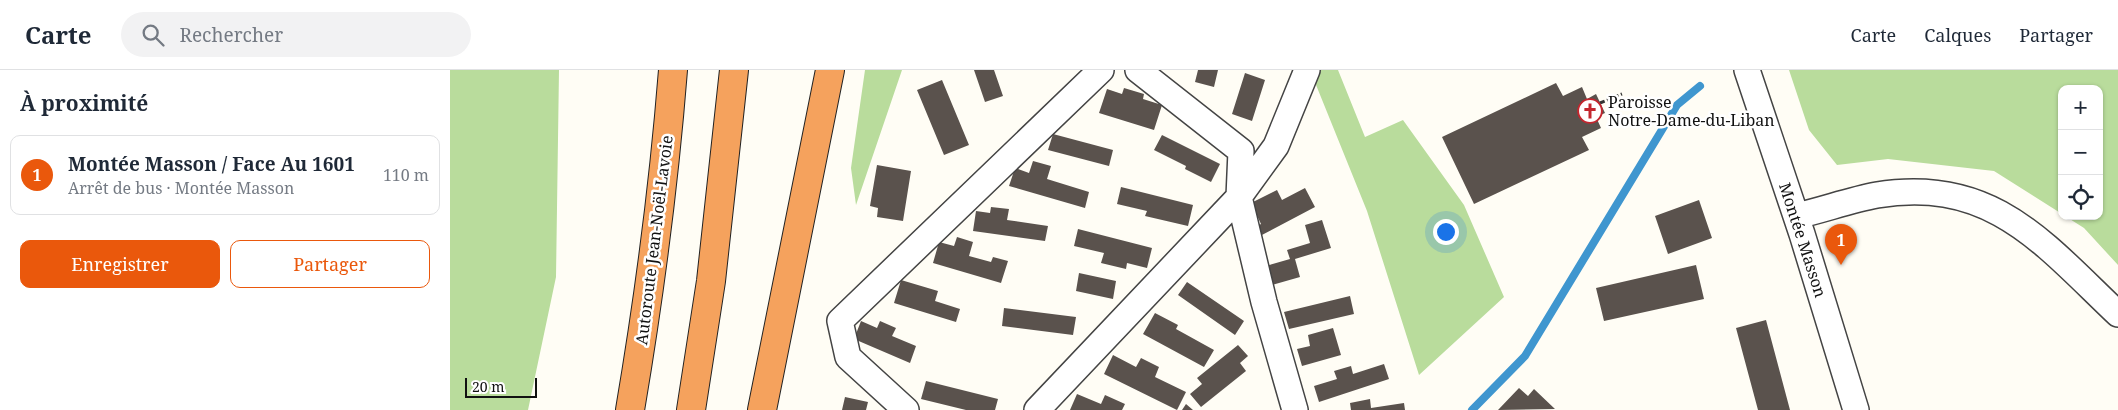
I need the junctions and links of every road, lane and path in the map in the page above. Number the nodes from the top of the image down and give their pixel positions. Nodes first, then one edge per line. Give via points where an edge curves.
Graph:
1 (673, 70) edge
2 (734, 70) edge
3 (830, 70) edge
4 (1101, 70) edge
5 (1138, 70) edge
6 (1307, 70) edge
7 (1747, 70) edge
8 (1622, 94) dead end
9 (1600, 103) dead end
10 (1239, 197) junction
11 (1796, 216) junction
12 (2118, 314) edge
13 (630, 410) edge
14 (691, 410) edge
15 (762, 410) edge
16 (906, 410) edge
17 (1037, 410) edge
18 (1295, 410) edge
19 (1856, 410) edge

1 - 13 highway, Autoroute Jean-Noël-Lavoie via 644,324
2 - 14 highway via 710,281
3 - 15 highway
4 - 16 street via 840,321 848,357
5 - 10 street via 1242,151
6 - 10 street via 1276,146
7 - 11 street, Montée Masson
8 - 9 path
10 - 17 street
10 - 18 street via 1264,302
11 - 12 street via 1897,193 1967,199 1988,206 2028,231
11 - 19 street, Montée Masson

